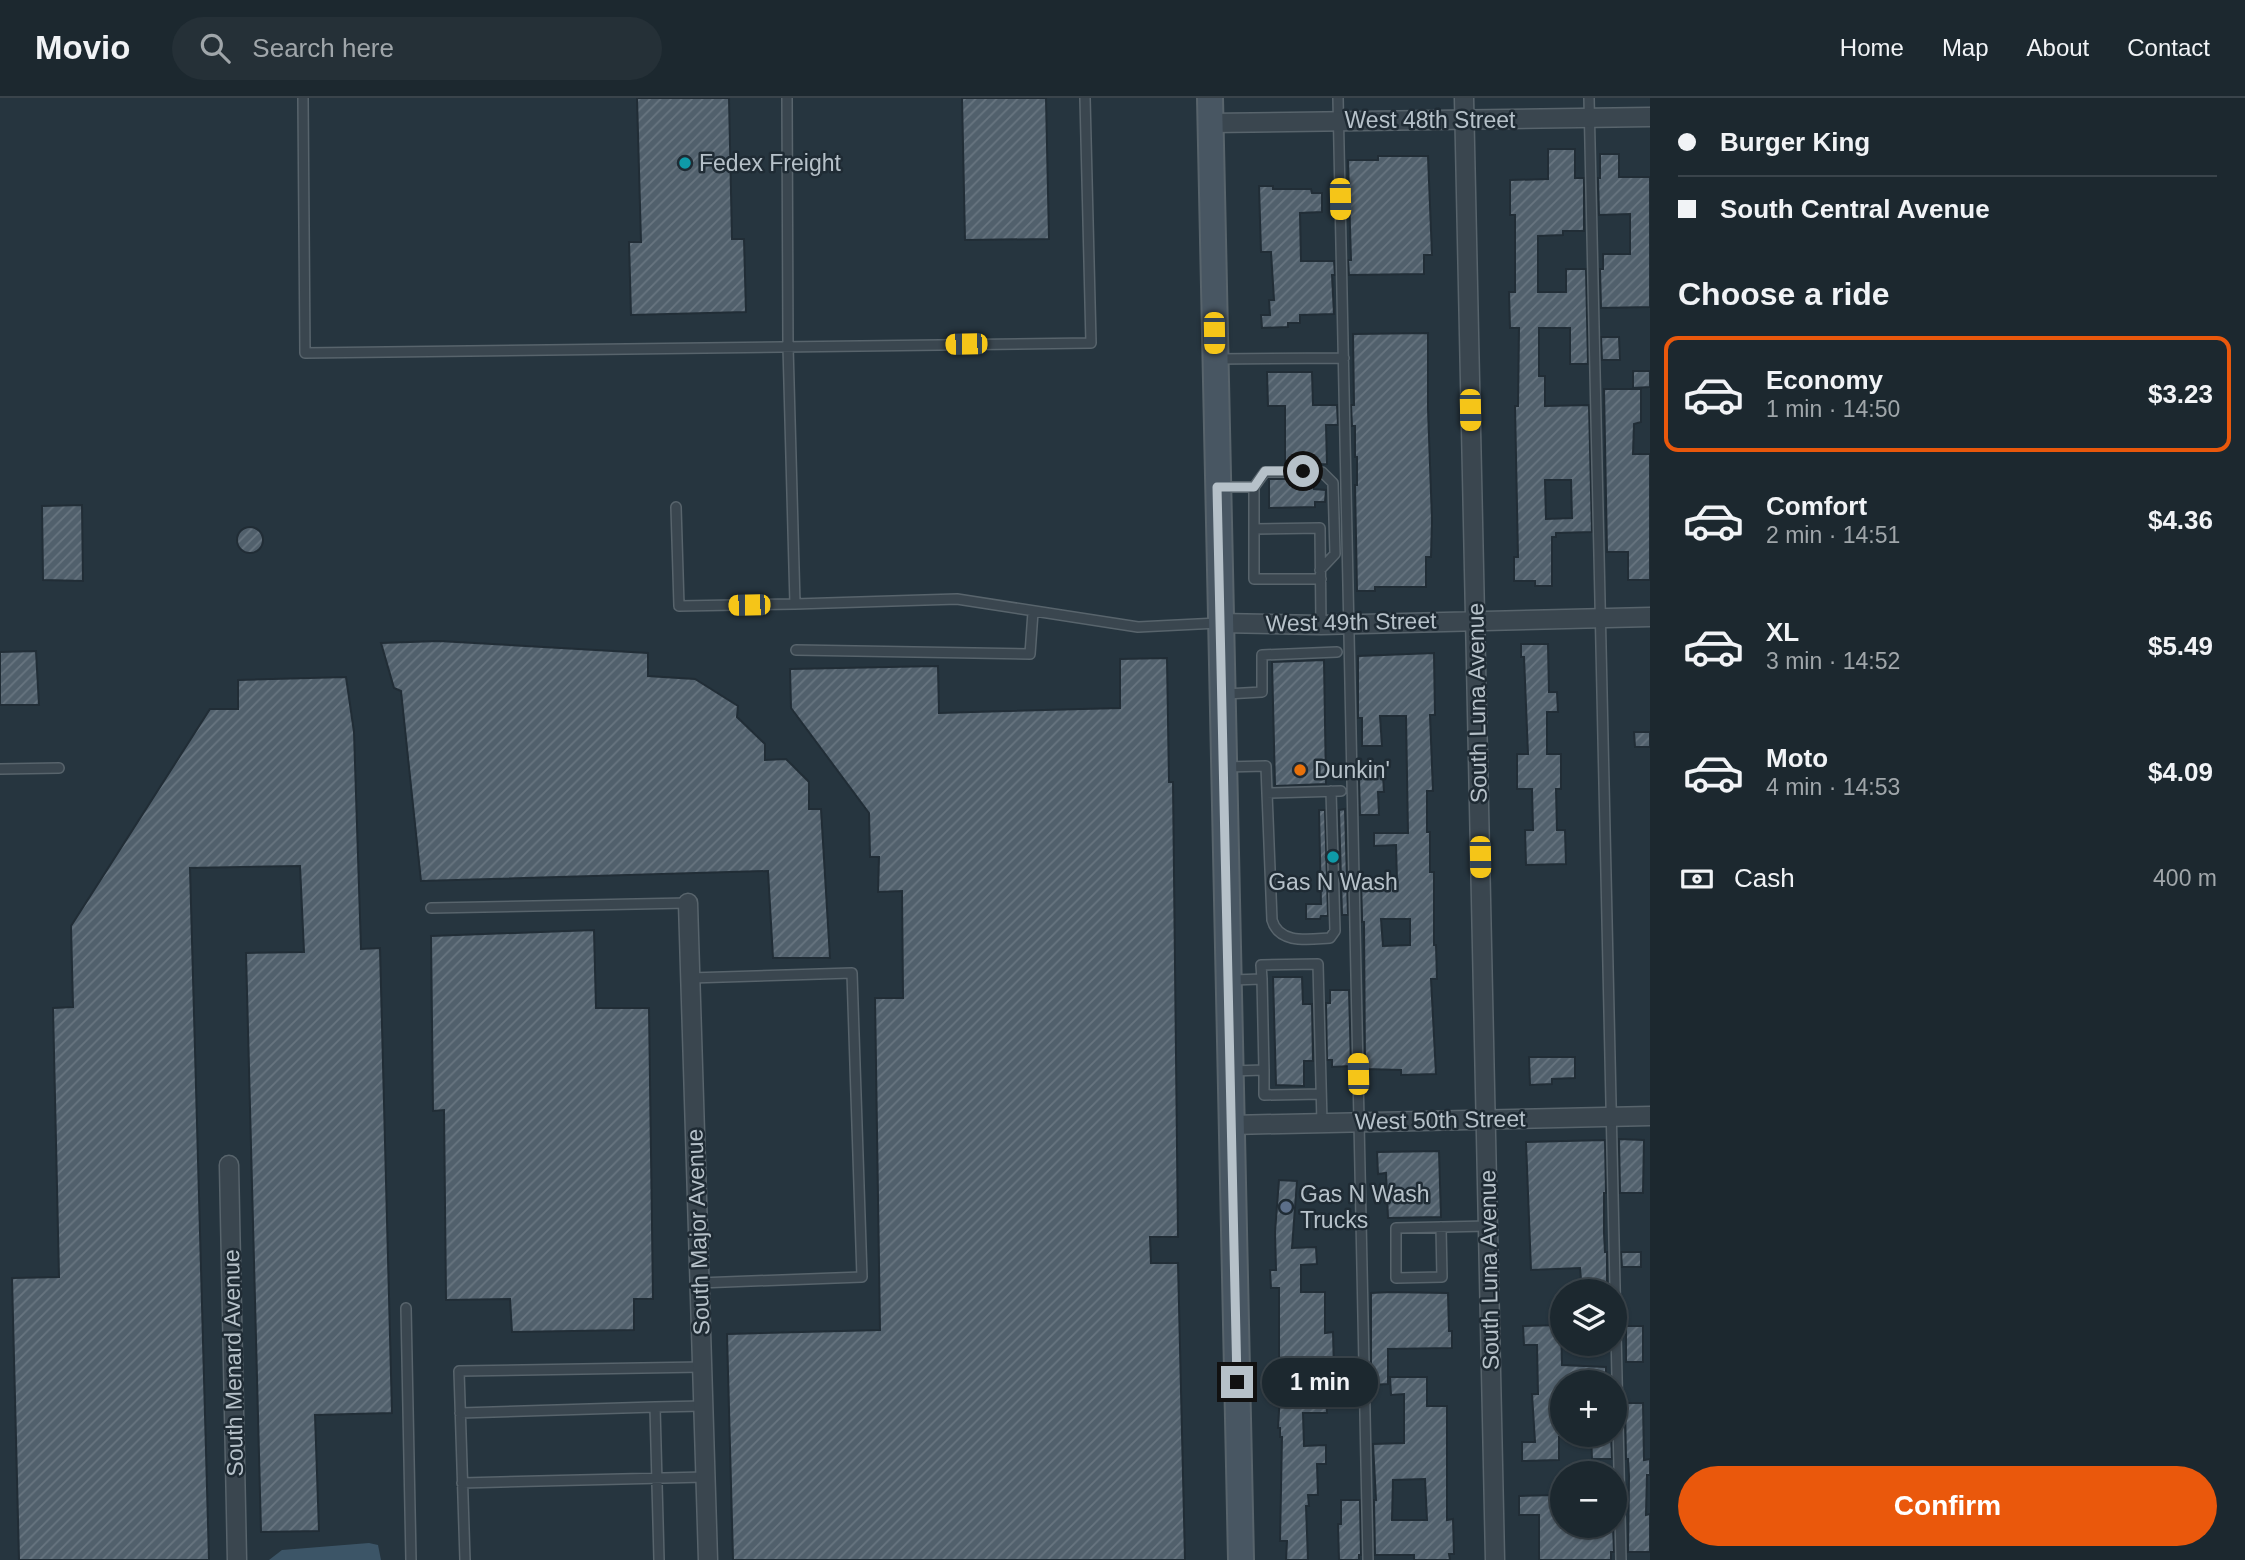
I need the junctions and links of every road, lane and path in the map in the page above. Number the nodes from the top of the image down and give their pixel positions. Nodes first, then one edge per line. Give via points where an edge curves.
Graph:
1 (303, 98) edge
2 (787, 98) edge
3 (1085, 98) edge
4 (1338, 98) edge
5 (1464, 98) edge
6 (1589, 98) edge
7 (1210, 110) edge
8 (1650, 117) edge
9 (1590, 119) junction
10 (1464, 120) junction
11 (1339, 121) junction
12 (788, 346) junction
13 (1343, 358) junction
14 (1215, 359) junction
15 (1217, 487) junction
16 (1254, 487) junction
17 (676, 507) dead end
18 (1254, 529) junction
19 (1320, 574) junction
20 (795, 604) junction
21 (1033, 612) junction
22 (1650, 617) edge
23 (1601, 618) junction
24 (1475, 620) junction
25 (1220, 623) junction
26 (1349, 624) junction
27 (1321, 625) junction
28 (796, 650) dead end
29 (1337, 652) dead end
30 (1221, 695) junction
31 (1223, 767) junction
32 (60, 768) dead end
33 (0, 769) edge
34 (1267, 793) junction
35 (688, 903) joint
36 (431, 908) dead end
37 (690, 978) junction
38 (1262, 979) junction
39 (1227, 980) junction
40 (1264, 1070) junction
41 (1230, 1071) junction
42 (1321, 1094) junction
43 (1612, 1116) junction
44 (1650, 1116) edge
45 (1486, 1119) junction
46 (1359, 1122) junction
47 (1322, 1123) junction
48 (1231, 1125) junction
49 (229, 1165) dead end
50 (1488, 1226) junction
51 (1441, 1227) junction
52 (699, 1283) junction
53 (407, 1308) dead end
54 (702, 1367) junction
55 (703, 1406) junction
56 (655, 1407) junction
57 (460, 1413) junction
58 (705, 1477) junction
59 (657, 1478) junction
60 (462, 1483) junction
61 (237, 1560) edge
62 (411, 1560) edge
63 (465, 1560) edge
64 (659, 1560) edge
65 (708, 1560) edge
66 (1241, 1560) edge
67 (1368, 1560) edge
68 (1495, 1560) edge
69 (1621, 1560) edge

1 - 12 lane via 305,353
2 - 12 lane
3 - 12 lane via 1091,343
4 - 11 lane
5 - 10 street, South Luna Avenue
6 - 9 lane
7 - 11 street, West 48th Street
7 - 14 main road
8 - 9 street, West 48th Street
9 - 10 street, West 48th Street
9 - 23 lane
10 - 11 street, West 48th Street
10 - 24 street, South Luna Avenue
11 - 13 lane
12 - 20 lane
13 - 14 lane
13 - 26 lane
14 - 15 main road
15 - 16 lane
15 - 25 main road
16 - 18 lane
16 - 19 lane via 1265,471 1322,471 1333,483 1335,554
17 - 20 lane via 679,606
18 - 19 lane via 1320,528
18 - 19 lane via 1254,579
19 - 27 lane
20 - 21 lane via 957,599
21 - 25 lane via 1138,626
21 - 28 lane via 1030,654
22 - 23 street, West 49th Street
23 - 24 street, West 49th Street
23 - 43 lane
24 - 26 street, West 49th Street
24 - 45 street, South Luna Avenue
25 - 27 street, West 49th Street
25 - 30 main road
26 - 27 street, West 49th Street
26 - 46 lane
29 - 30 lane via 1262,656 1262,692
30 - 31 main road
31 - 34 lane via 1266,766
31 - 39 main road
32 - 33 lane
34 - 34 lane via 1336,791 1335,932 1330,938 1297,939 1275,930
35 - 36 lane
35 - 37 street, South Major Avenue
37 - 52 street, South Major Avenue
37 - 52 lane via 852,973 862,1264 862,1277
38 - 39 lane
38 - 40 lane
38 - 42 lane via 1262,965 1318,964
39 - 41 main road
40 - 41 lane
40 - 42 lane via 1264,1095
41 - 48 main road
42 - 47 lane
43 - 44 street, West 50th Street
43 - 45 street, West 50th Street
43 - 69 lane
45 - 46 street, West 50th Street
45 - 50 street, South Luna Avenue
46 - 47 street, West 50th Street
46 - 67 lane
47 - 48 street, West 50th Street
48 - 66 main road
49 - 61 street, South Menard Avenue
50 - 51 lane
50 - 68 street, South Luna Avenue
51 - 51 lane via 1396,1227 1396,1278 1442,1277
52 - 54 street, South Major Avenue
53 - 62 lane
54 - 55 street, South Major Avenue
54 - 57 lane via 459,1371
55 - 56 lane
55 - 58 street, South Major Avenue
56 - 57 lane
56 - 59 lane
57 - 60 lane
58 - 59 lane
58 - 65 street, South Major Avenue
59 - 60 lane
59 - 64 lane
60 - 63 lane

